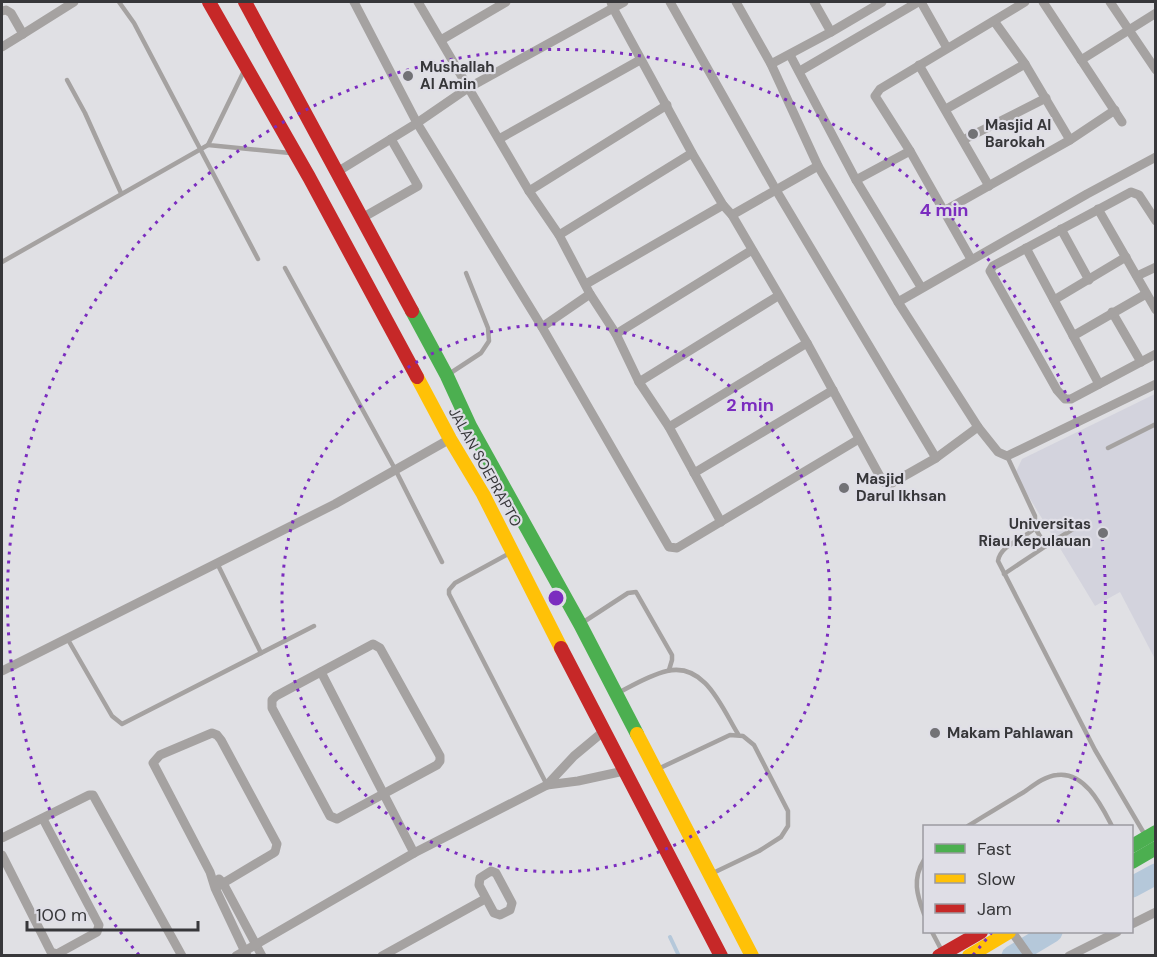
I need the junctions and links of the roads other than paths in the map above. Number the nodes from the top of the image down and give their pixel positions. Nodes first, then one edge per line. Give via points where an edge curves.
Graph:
1 (74, 2) edge
2 (121, 2) edge
3 (209, 2) edge
4 (245, 2) edge
5 (354, 2) edge
6 (418, 2) edge
7 (506, 2) edge
8 (624, 2) edge
9 (670, 2) edge
10 (736, 2) edge
11 (814, 2) edge
12 (882, 2) edge
13 (919, 2) edge
14 (1025, 2) edge
15 (1043, 2) edge
16 (1110, 2) edge
17 (612, 5) edge
18 (2, 11) edge
19 (1155, 13) edge
20 (994, 21) junction
21 (1129, 30) junction
22 (831, 32) junction
23 (23, 34) junction
24 (441, 40) junction
25 (2, 48) edge
26 (947, 48) junction
27 (790, 55) junction
28 (640, 60) junction
29 (1081, 60) junction
30 (771, 64) junction
31 (1025, 64) junction
32 (919, 65) junction
33 (245, 68) junction
34 (800, 70) junction
35 (1155, 70) edge
36 (67, 80) dead end
37 (468, 88) junction
38 (1046, 98) junction
39 (667, 105) junction
40 (946, 109) junction
41 (1115, 110) junction
42 (1122, 122) dead end
43 (417, 123) junction
44 (391, 139) junction
45 (499, 139) junction
46 (963, 140) junction
47 (1070, 140) junction
48 (208, 145) junction
49 (200, 150) junction
50 (910, 151) junction
51 (692, 153) junction
52 (296, 154) junction
53 (1155, 157) edge
54 (818, 166) junction
55 (337, 172) junction
56 (856, 180) junction
57 (989, 186) junction
58 (776, 190) junction
59 (529, 191) junction
60 (121, 193) junction
61 (723, 205) junction
62 (1098, 209) junction
63 (944, 211) junction
64 (732, 215) junction
65 (362, 218) junction
66 (1155, 221) edge
67 (1061, 229) junction
68 (559, 235) junction
69 (1026, 248) junction
70 (752, 250) junction
71 (1126, 257) junction
72 (258, 259) dead end
73 (971, 259) junction
74 (2, 262) edge
75 (1155, 267) edge
76 (285, 268) dead end
77 (466, 273) dead end
78 (1137, 276) junction
79 (1089, 280) junction
80 (586, 284) junction
81 (921, 287) junction
82 (590, 294) junction
83 (1146, 294) junction
84 (778, 296) junction
85 (1054, 300) junction
86 (898, 302) junction
87 (1155, 310) edge
88 (1112, 312) junction
89 (542, 327) junction
90 (616, 334) junction
91 (1073, 336) junction
92 (807, 343) junction
93 (1155, 354) edge
94 (1141, 362) junction
95 (447, 376) junction
96 (639, 382) junction
97 (1099, 384) junction
98 (1155, 384) edge
99 (833, 390) junction
100 (1155, 424) edge
101 (669, 427) junction
102 (978, 427) junction
103 (450, 439) junction
104 (859, 439) junction
105 (1108, 448) dead end
106 (1007, 456) junction
107 (936, 458) junction
108 (395, 469) junction
109 (694, 473) junction
110 (502, 483) junction
111 (483, 494) junction
112 (721, 522) junction
113 (1081, 524) dead end
114 (1035, 528) junction
115 (1046, 546) junction
116 (513, 552) junction
117 (442, 562) dead end
118 (217, 563) junction
119 (1004, 574) junction
120 (580, 624) junction
121 (314, 626) dead end
122 (67, 638) junction
123 (261, 653) junction
124 (669, 670) junction
125 (2, 671) edge
126 (321, 672) junction
127 (615, 694) junction
128 (604, 731) junction
129 (738, 734) junction
130 (654, 770) junction
131 (624, 771) junction
132 (547, 785) junction
133 (385, 795) junction
134 (43, 819) junction
135 (970, 825) edge
136 (1111, 825) edge
137 (1150, 837) edge
138 (2, 838) edge
139 (1133, 845) edge
140 (414, 853) junction
141 (2, 855) edge
142 (1133, 859) edge
143 (923, 862) edge
144 (210, 872) junction
145 (709, 875) junction
146 (224, 883) junction
147 (215, 888) junction
148 (485, 899) junction
149 (923, 912) edge
150 (1155, 912) edge
151 (1133, 923) edge
152 (932, 933) edge
153 (979, 933) edge
154 (1115, 933) edge
155 (1013, 934) edge
156 (256, 944) junction
157 (242, 954) edge
158 (942, 955) edge
159 (182, 956) edge
160 (262, 956) edge
161 (382, 956) edge
162 (722, 956) edge
163 (752, 956) edge
164 (969, 956) edge
165 (1029, 956) edge
166 (1069, 956) edge

1 - 23 street
2 - 49 lane
3 - 33 main road, JALAN SOEPRAPTO
4 - 55 main road, JALAN SOEPRAPTO
5 - 43 street
6 - 24 street
7 - 24 street
8 - 17 street
9 - 58 street
10 - 30 street
11 - 22 street
12 - 22 street
13 - 26 street
13 - 34 street
14 - 20 street
15 - 29 street
16 - 21 street
17 - 28 street
17 - 37 street
18 - 23 street via 11,13
19 - 21 street
20 - 26 street
20 - 31 street
21 - 29 street
21 - 35 street
22 - 27 street
23 - 25 street
24 - 37 street
26 - 32 street
27 - 30 street
27 - 34 street
28 - 39 street
28 - 45 street
29 - 41 street
30 - 54 street
31 - 38 street
31 - 40 street
32 - 40 street
32 - 50 street via 875,96
33 - 48 lane
33 - 52 main road, JALAN SOEPRAPTO
34 - 56 street
36 - 60 lane
37 - 43 street
37 - 45 street
38 - 46 street
38 - 47 street
39 - 51 street
39 - 59 street
40 - 46 street
41 - 42 street
41 - 47 street
43 - 44 street
43 - 89 street
44 - 55 street
44 - 65 street via 418,186
45 - 59 street
46 - 57 street
47 - 57 street
48 - 49 lane
48 - 52 lane
49 - 60 lane
49 - 72 lane
50 - 56 street
50 - 63 street
51 - 61 street
51 - 68 street
52 - 103 main road, JALAN SOEPRAPTO
53 - 73 street
54 - 58 street
54 - 86 street
55 - 65 main road, JALAN SOEPRAPTO
56 - 81 street
57 - 63 street
58 - 64 street
58 - 107 street
59 - 68 street
60 - 74 lane
61 - 64 street
61 - 80 street
62 - 66 street via 1135,192
62 - 67 street
62 - 71 street
63 - 73 street
64 - 70 street
65 - 95 main road, JALAN SOEPRAPTO
67 - 69 street
67 - 79 street
68 - 80 street
69 - 85 street
69 - 97 street via 990,268 992,275 1062,396 1071,399
70 - 84 street
70 - 90 street
71 - 78 street
71 - 79 street
73 - 81 street
75 - 78 street
76 - 108 lane
77 - 95 lane via 488,328 489,341 482,353
78 - 83 street
79 - 85 street
80 - 82 street
81 - 86 street
82 - 89 street
82 - 90 street
83 - 87 street
83 - 88 street
84 - 92 street
84 - 96 street
85 - 91 street
86 - 102 street
88 - 91 street
88 - 94 street
89 - 112 street via 669,547 677,548
90 - 96 street
91 - 97 street
92 - 99 street
92 - 101 street
93 - 94 street
94 - 97 street
95 - 110 main road, JALAN SOEPRAPTO
96 - 101 street
98 - 106 street
99 - 104 street
99 - 109 street
100 - 105 lane
101 - 109 street
102 - 106 street via 998,452
102 - 107 street
103 - 108 street
103 - 111 main road, JALAN SOEPRAPTO
104 - 107 street via 887,484
104 - 112 street
106 - 114 lane via 1035,516
108 - 117 lane
108 - 118 street
109 - 112 street
110 - 111 main road
110 - 120 main road, JALAN SOEPRAPTO
111 - 116 main road, JALAN SOEPRAPTO
113 - 115 lane
114 - 115 lane
114 - 119 lane via 998,555
115 - 119 lane
116 - 128 main road, JALAN SOEPRAPTO
116 - 132 lane via 455,583 449,594
118 - 122 street
118 - 123 lane
119 - 137 lane via 1095,750
120 - 124 lane via 628,593 636,592 672,656
120 - 127 main road, JALAN SOEPRAPTO
121 - 123 lane
122 - 123 lane via 112,716 123,724
122 - 125 street
124 - 127 lane
124 - 129 lane via 692,673 706,683
126 - 133 street
126 - 133 street via 276,696 272,708 332,818
126 - 133 street via 373,644 379,646 440,756 437,765
127 - 130 main road, JALAN SOEPRAPTO
128 - 131 main road, JALAN SOEPRAPTO
128 - 132 street
129 - 130 lane
129 - 145 lane via 754,745 790,820 781,837
130 - 145 main road, JALAN SOEPRAPTO
131 - 132 street
131 - 162 main road, JALAN SOEPRAPTO
132 - 140 street
133 - 140 street
134 - 138 street
134 - 141 street via 99,925 97,932 57,954 51,952
134 - 159 street via 89,795 95,796
135 - 136 lane via 1044,779 1060,774 1081,782
137 - 139 main road
137 - 142 main road
140 - 156 street
143 - 149 lane via 916,894
144 - 146 street
144 - 146 street via 153,763 160,755 212,733 221,740 277,844 272,855
144 - 147 street
145 - 163 main road, JALAN SOEPRAPTO
146 - 147 street
146 - 156 street
147 - 157 street
148 - 148 street via 478,882 493,871 512,903 511,908 496,915
148 - 161 street
150 - 151 street
152 - 158 lane
153 - 158 main road
154 - 166 street
155 - 164 main road
155 - 165 street
156 - 157 street
156 - 160 street

